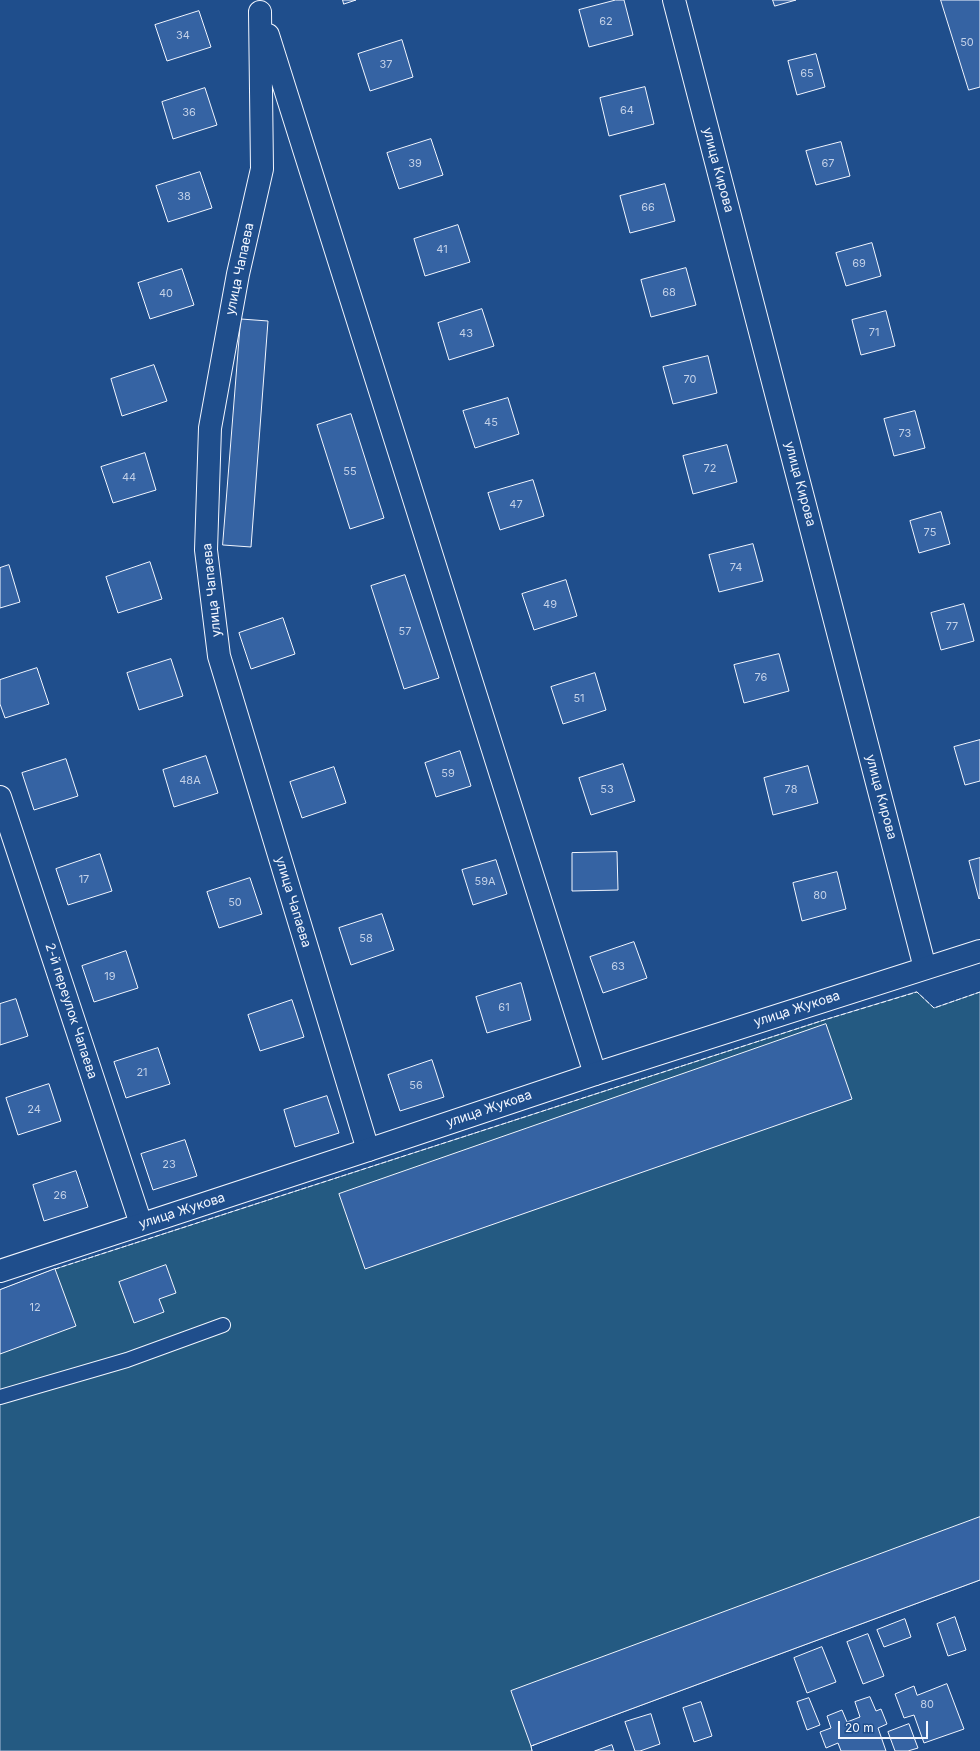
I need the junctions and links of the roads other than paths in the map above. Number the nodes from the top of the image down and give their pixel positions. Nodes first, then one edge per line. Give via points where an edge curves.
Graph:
1 (674, 0) edge
2 (259, 6) edge
3 (0, 797) edge
4 (980, 951) edge
5 (925, 968) junction
6 (595, 1074) junction
7 (368, 1150) junction
8 (141, 1224) junction
9 (0, 1271) edge
10 (223, 1325) dead end
11 (0, 1397) edge

1 - 5 street, улица Кирова
2 - 6 street, улица Чапаева
2 - 7 street, улица Чапаева via 262,169 238,274 210,428 206,550 219,656
3 - 8 street, 2-й переулок Чапаева
4 - 5 street, улица Жукова
5 - 6 street, улица Жукова
6 - 7 street, улица Жукова
7 - 8 street, улица Жукова
8 - 9 street, улица Жукова
10 - 11 lane via 127,1360

